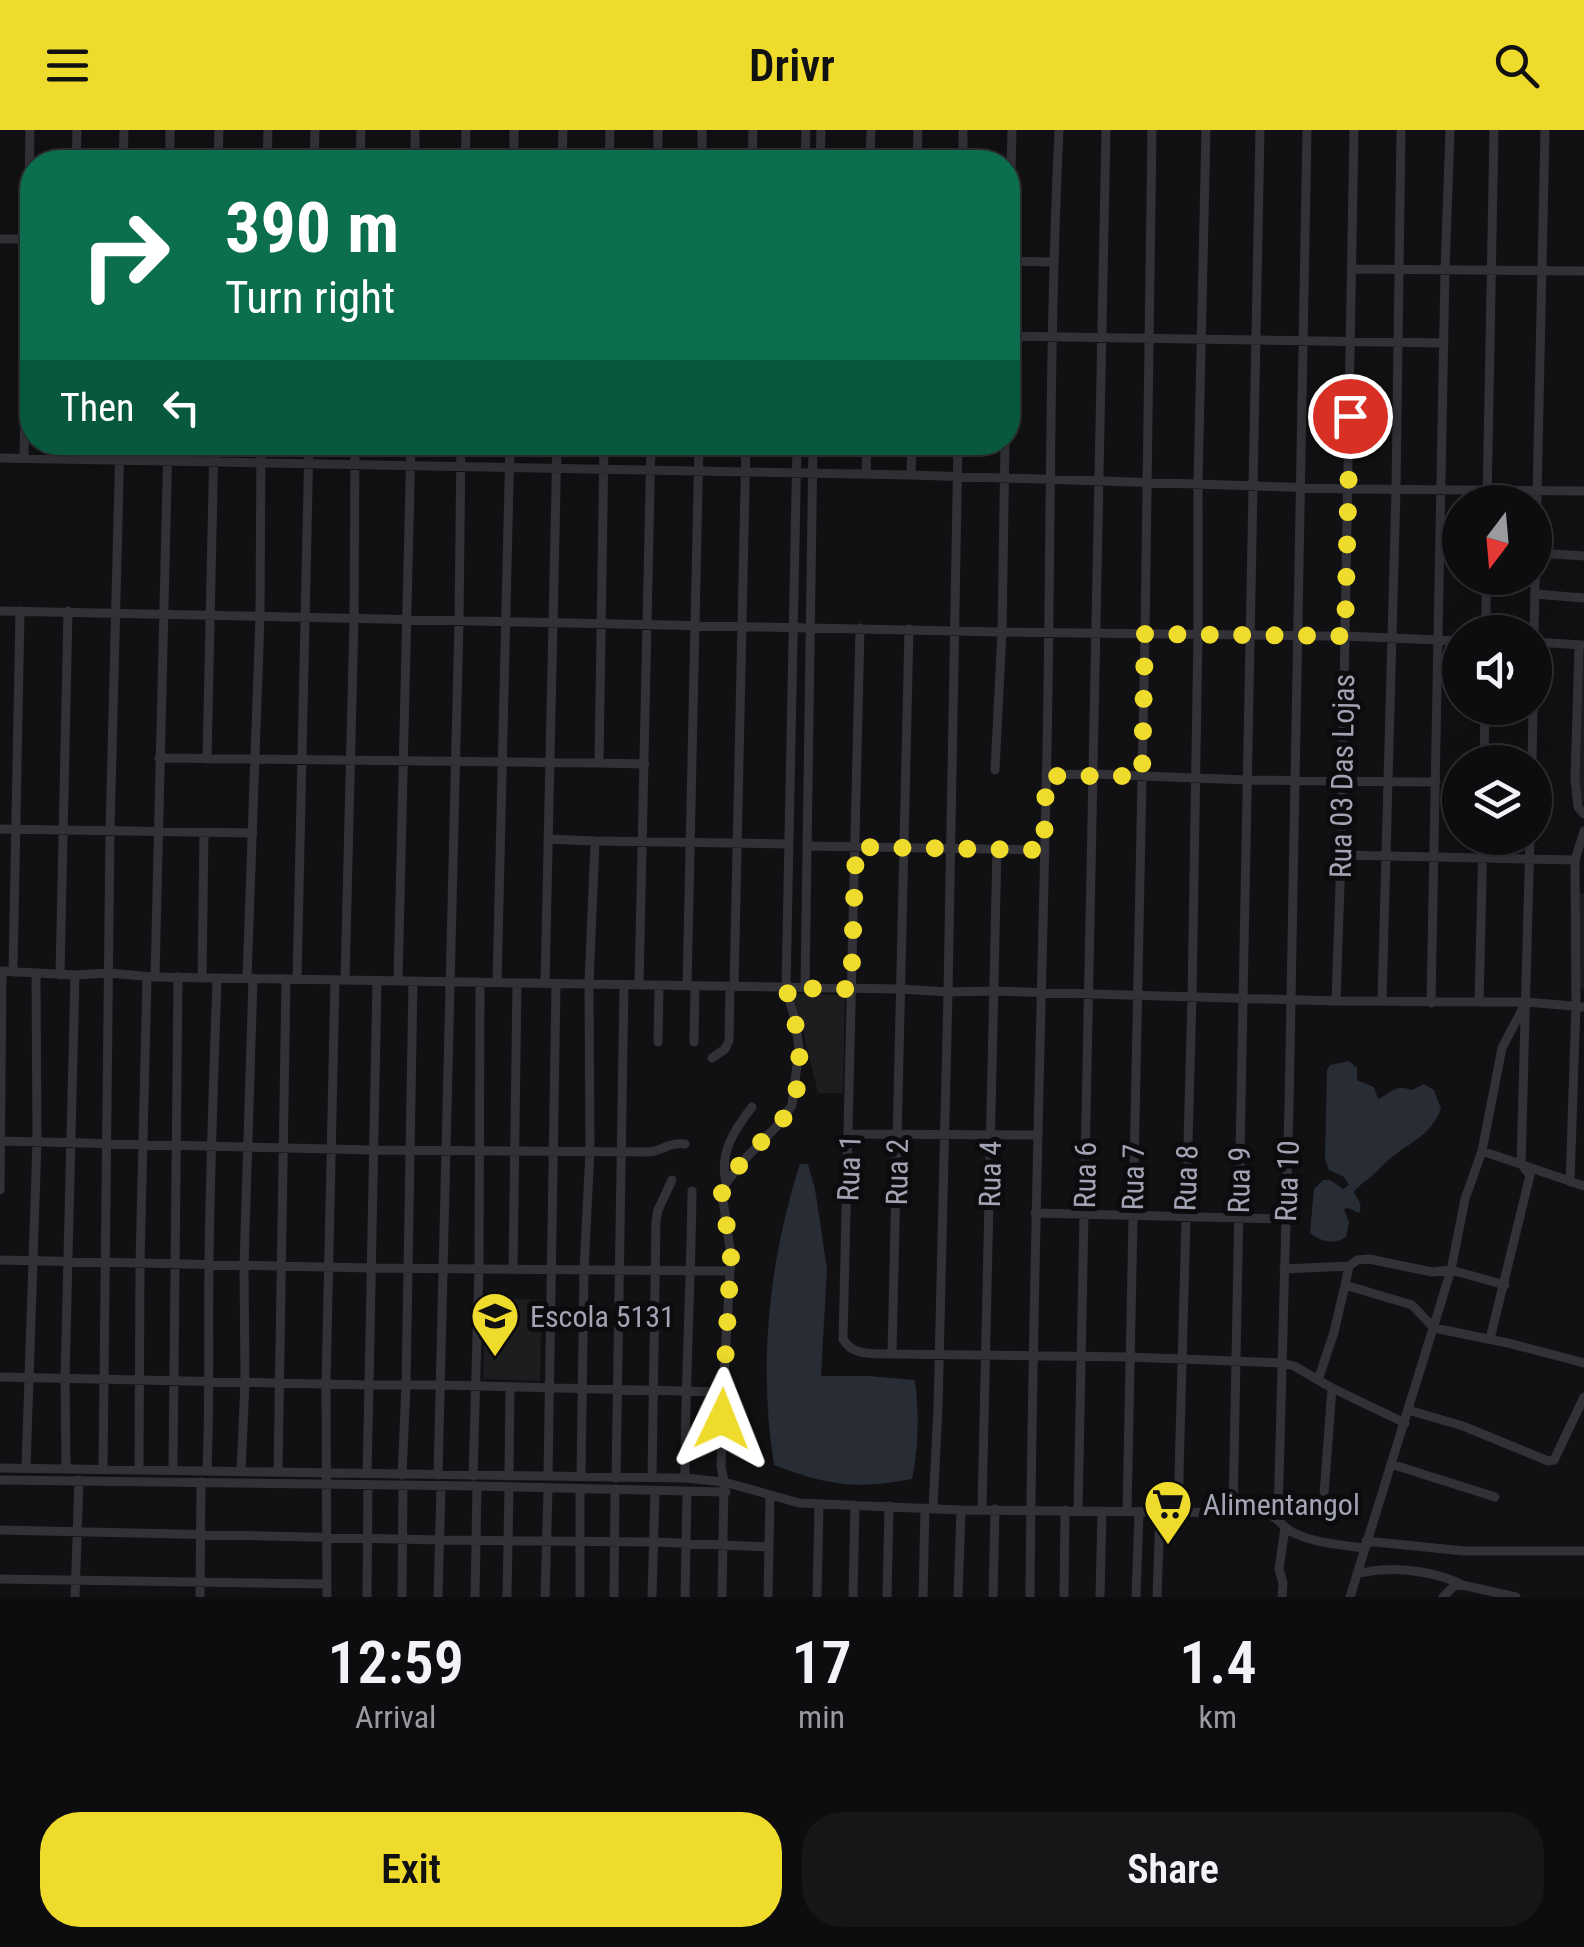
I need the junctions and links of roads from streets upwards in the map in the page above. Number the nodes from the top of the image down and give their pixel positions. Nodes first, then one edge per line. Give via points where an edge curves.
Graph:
1 (1058, 130) edge
2 (1106, 130) edge
3 (1152, 130) edge
4 (1206, 130) edge
5 (1260, 130) edge
6 (1307, 130) edge
7 (1354, 130) edge
8 (1402, 130) edge
9 (1450, 130) edge
10 (1494, 130) edge
11 (1545, 130) edge
12 (1020, 261) edge
13 (1053, 262) junction
14 (1351, 269) junction
15 (1398, 270) junction
16 (1445, 270) junction
17 (1492, 270) junction
18 (1542, 270) junction
19 (1584, 271) edge
20 (1020, 336) edge
21 (1054, 337) junction
22 (1100, 338) junction
23 (1148, 338) junction
24 (1202, 339) junction
25 (1255, 340) junction
26 (1302, 341) junction
27 (1351, 342) junction
28 (1396, 342) junction
29 (1444, 343) junction
30 (24, 455) edge
31 (72, 455) edge
32 (120, 455) edge
33 (168, 455) edge
34 (213, 455) edge
35 (260, 455) edge
36 (309, 455) edge
37 (355, 455) edge
38 (410, 455) edge
39 (460, 455) edge
40 (510, 455) edge
41 (557, 455) edge
42 (604, 455) edge
43 (651, 455) edge
44 (699, 455) edge
45 (746, 455) edge
46 (797, 455) edge
47 (813, 455) edge
48 (866, 455) edge
49 (912, 455) edge
50 (958, 455) edge
51 (1005, 455) edge
52 (0, 458) edge
53 (24, 458) junction
54 (72, 460) junction
55 (120, 460) junction
56 (168, 461) junction
57 (213, 462) junction
58 (260, 464) junction
59 (309, 464) junction
60 (355, 464) junction
61 (410, 465) junction
62 (460, 466) junction
63 (510, 468) junction
64 (557, 468) junction
65 (604, 470) junction
66 (650, 471) junction
67 (699, 471) junction
68 (746, 473) junction
69 (796, 474) junction
70 (812, 474) junction
71 (866, 475) junction
72 (911, 475) junction
73 (958, 477) junction
74 (1004, 478) junction
75 (1052, 480) junction
76 (1099, 480) junction
77 (1146, 482) junction
78 (1198, 484) junction
79 (1252, 484) junction
80 (1487, 485) edge
81 (1538, 485) edge
82 (1299, 486) junction
83 (1441, 488) junction
84 (1348, 489) junction
85 (1396, 489) junction
86 (1552, 490) edge
87 (1584, 491) edge
88 (1552, 554) edge
89 (1584, 556) edge
90 (1547, 595) edge
91 (1584, 598) edge
92 (20, 610) junction
93 (0, 611) edge
94 (68, 611) junction
95 (116, 614) junction
96 (163, 616) junction
97 (210, 616) junction
98 (260, 617) junction
99 (307, 618) junction
100 (354, 619) junction
101 (406, 620) junction
102 (459, 621) junction
103 (506, 622) junction
104 (553, 623) junction
105 (602, 624) junction
106 (648, 624) junction
107 (696, 626) junction
108 (742, 626) junction
109 (793, 627) junction
110 (811, 628) junction
111 (860, 628) junction
112 (909, 629) junction
113 (955, 630) junction
114 (1002, 632) junction
115 (1049, 632) junction
116 (1095, 632) junction
117 (1145, 634) junction
118 (1198, 634) junction
119 (1250, 636) junction
120 (1298, 636) junction
121 (1345, 636) junction
122 (1392, 638) junction
123 (1438, 640) junction
124 (1442, 640) edge
125 (1552, 643) edge
126 (1582, 645) edge
127 (159, 758) junction
128 (207, 759) junction
129 (256, 760) junction
130 (302, 760) junction
131 (350, 760) junction
132 (402, 761) junction
133 (455, 761) junction
134 (502, 763) junction
135 (599, 763) junction
136 (550, 764) junction
137 (645, 764) junction
138 (995, 770) dead end
139 (1093, 774) junction
140 (1046, 776) junction
141 (1142, 776) junction
142 (1194, 779) junction
143 (1248, 780) junction
144 (1295, 781) junction
145 (1341, 781) junction
146 (1389, 781) junction
147 (1436, 782) junction
148 (1584, 814) edge
149 (0, 828) edge
150 (15, 829) junction
151 (63, 830) junction
152 (110, 831) junction
153 (1584, 831) edge
154 (159, 832) junction
155 (204, 832) junction
156 (254, 834) junction
157 (548, 839) junction
158 (595, 841) junction
159 (643, 842) junction
160 (691, 842) junction
161 (738, 842) junction
162 (788, 844) junction
163 (807, 846) junction
164 (856, 847) junction
165 (902, 848) junction
166 (950, 848) junction
167 (997, 848) junction
168 (1044, 850) junction
169 (1341, 855) junction
170 (1386, 855) junction
171 (1482, 855) edge
172 (1529, 855) edge
173 (1434, 857) junction
174 (1482, 859) junction
175 (1529, 860) junction
176 (1576, 860) junction
177 (1579, 884) edge
178 (5, 971) edge
179 (108, 973) junction
180 (36, 975) junction
181 (60, 975) junction
182 (75, 976) junction
183 (151, 977) junction
184 (178, 977) junction
185 (202, 978) junction
186 (217, 978) junction
187 (250, 978) junction
188 (292, 979) junction
189 (340, 980) junction
190 (377, 981) junction
191 (398, 981) junction
192 (412, 981) junction
193 (450, 982) junction
194 (480, 982) junction
195 (497, 983) junction
196 (518, 983) junction
197 (550, 984) junction
198 (589, 984) junction
199 (624, 985) junction
200 (640, 985) junction
201 (659, 986) junction
202 (691, 986) junction
203 (732, 987) junction
204 (786, 988) junction
205 (805, 988) junction
206 (851, 989) junction
207 (900, 989) junction
208 (994, 991) junction
209 (948, 992) junction
210 (1040, 993) junction
211 (1089, 994) junction
212 (1136, 996) junction
213 (1192, 997) junction
214 (1242, 998) junction
215 (1291, 1000) junction
216 (1382, 1001) junction
217 (1336, 1002) junction
218 (1478, 1002) junction
219 (1526, 1002) junction
220 (1431, 1003) junction
221 (1580, 1006) edge
222 (658, 1042) dead end
223 (694, 1042) dead end
224 (712, 1058) dead end
225 (752, 1107) dead end
226 (850, 1134) junction
227 (898, 1134) junction
228 (944, 1135) junction
229 (991, 1135) junction
230 (1037, 1135) junction
231 (1, 1141) edge
232 (37, 1142) junction
233 (72, 1143) junction
234 (107, 1144) junction
235 (684, 1144) dead end
236 (143, 1145) junction
237 (176, 1145) junction
238 (212, 1146) junction
239 (248, 1147) junction
240 (285, 1147) junction
241 (330, 1149) junction
242 (446, 1149) junction
243 (372, 1150) junction
244 (410, 1150) junction
245 (479, 1150) junction
246 (516, 1150) junction
247 (552, 1150) junction
248 (590, 1151) junction
249 (1482, 1151) junction
250 (622, 1152) junction
251 (1521, 1164) junction
252 (672, 1180) dead end
253 (1570, 1182) junction
254 (726, 1183) junction
255 (1584, 1186) edge
256 (0, 1190) edge
257 (692, 1191) dead end
258 (1035, 1212) junction
259 (1084, 1213) junction
260 (1132, 1215) junction
261 (1185, 1218) junction
262 (1239, 1219) junction
263 (1286, 1219) junction
264 (0, 1260) edge
265 (33, 1260) junction
266 (69, 1262) junction
267 (104, 1262) junction
268 (140, 1263) junction
269 (174, 1264) junction
270 (209, 1264) junction
271 (244, 1266) junction
272 (281, 1266) junction
273 (1349, 1266) junction
274 (329, 1267) junction
275 (370, 1268) junction
276 (408, 1268) junction
277 (443, 1269) junction
278 (479, 1269) junction
279 (584, 1269) junction
280 (513, 1270) junction
281 (549, 1270) junction
282 (620, 1270) junction
283 (1284, 1270) junction
284 (1452, 1270) junction
285 (691, 1271) junction
286 (656, 1272) junction
287 (729, 1272) junction
288 (1345, 1285) junction
289 (1505, 1285) junction
290 (1434, 1328) junction
291 (1490, 1339) junction
292 (892, 1354) junction
293 (939, 1355) junction
294 (986, 1356) junction
295 (1032, 1356) junction
296 (1081, 1356) junction
297 (1129, 1358) junction
298 (1181, 1360) junction
299 (1236, 1360) junction
300 (1282, 1363) junction
301 (1584, 1364) edge
302 (0, 1377) edge
303 (29, 1377) junction
304 (65, 1378) junction
305 (103, 1379) junction
306 (140, 1380) junction
307 (174, 1380) junction
308 (1318, 1380) junction
309 (210, 1381) junction
310 (245, 1382) junction
311 (278, 1382) junction
312 (326, 1384) junction
313 (441, 1384) junction
314 (369, 1385) junction
315 (406, 1386) junction
316 (476, 1386) junction
317 (510, 1386) junction
318 (548, 1387) junction
319 (583, 1388) junction
320 (619, 1388) junction
321 (1332, 1388) junction
322 (654, 1389) junction
323 (685, 1391) junction
324 (722, 1392) junction
325 (1584, 1397) edge
326 (1408, 1410) junction
327 (1404, 1423) junction
328 (1391, 1464) junction
329 (26, 1467) junction
330 (0, 1468) edge
331 (66, 1468) junction
332 (103, 1469) junction
333 (139, 1470) junction
334 (173, 1470) junction
335 (207, 1470) junction
336 (241, 1471) junction
337 (278, 1472) junction
338 (367, 1474) junction
339 (438, 1476) junction
340 (509, 1476) junction
341 (548, 1476) junction
342 (581, 1477) junction
343 (616, 1478) junction
344 (652, 1478) junction
345 (685, 1478) junction
346 (325, 1479) junction
347 (0, 1480) edge
348 (79, 1480) junction
349 (402, 1480) junction
350 (475, 1481) junction
351 (201, 1482) junction
352 (368, 1486) junction
353 (441, 1487) junction
354 (509, 1488) junction
355 (724, 1488) junction
356 (548, 1489) junction
357 (580, 1490) junction
358 (615, 1492) junction
359 (655, 1492) junction
360 (687, 1492) junction
361 (770, 1496) junction
362 (1495, 1497) dead end
363 (819, 1504) junction
364 (854, 1505) junction
365 (889, 1506) junction
366 (929, 1508) junction
367 (1323, 1508) dead end
368 (982, 1509) junction
369 (995, 1509) junction
370 (960, 1510) junction
371 (1031, 1510) junction
372 (1065, 1510) junction
373 (1078, 1511) junction
374 (1102, 1511) junction
375 (1126, 1512) junction
376 (1139, 1512) junction
377 (1160, 1512) junction
378 (1178, 1512) junction
379 (1233, 1512) junction
380 (1278, 1517) junction
381 (1286, 1528) junction
382 (0, 1530) edge
383 (77, 1532) junction
384 (200, 1534) junction
385 (326, 1537) junction
386 (368, 1539) junction
387 (403, 1540) junction
388 (440, 1540) junction
389 (476, 1541) junction
390 (508, 1541) junction
391 (546, 1542) junction
392 (580, 1542) junction
393 (615, 1542) junction
394 (654, 1542) junction
395 (687, 1545) junction
396 (1365, 1545) junction
397 (723, 1546) junction
398 (768, 1548) junction
399 (1584, 1552) edge
400 (1357, 1573) junction
401 (0, 1579) edge
402 (75, 1581) junction
403 (200, 1582) junction
404 (327, 1584) junction
405 (1462, 1584) junction
406 (75, 1597) edge
407 (200, 1597) edge
408 (327, 1597) edge
409 (366, 1597) edge
410 (402, 1597) edge
411 (438, 1597) edge
412 (474, 1597) edge
413 (507, 1597) edge
414 (544, 1597) edge
415 (580, 1597) edge
416 (614, 1597) edge
417 (652, 1597) edge
418 (686, 1597) edge
419 (722, 1597) edge
420 (768, 1597) edge
421 (817, 1597) edge
422 (853, 1597) edge
423 (887, 1597) edge
424 (922, 1597) edge
425 (958, 1597) edge
426 (993, 1597) edge
427 (1030, 1597) edge
428 (1064, 1597) edge
429 (1100, 1597) edge
430 (1136, 1597) edge
431 (1157, 1597) edge
432 (1282, 1597) edge
433 (1350, 1597) edge
434 (1443, 1597) edge
435 (1516, 1597) edge

1 - 13 street
2 - 22 street, Rua 6
3 - 23 street, Rua 7
4 - 24 street, Rua 8
5 - 25 street, Rua 9
6 - 26 street, Rua 10
7 - 14 street, Rua 03 Das Lojas
8 - 15 street
9 - 16 street
10 - 17 street
11 - 18 street
12 - 13 street
13 - 21 street
14 - 15 street
14 - 27 street, Rua 03 Das Lojas
15 - 16 street
15 - 28 street
16 - 17 street
16 - 29 street
17 - 18 street
17 - 80 street
18 - 19 street
18 - 81 street
20 - 21 street
21 - 22 street
21 - 75 street
22 - 23 street
22 - 76 street, Rua 6
23 - 24 street
23 - 77 street, Rua 7
24 - 25 street
24 - 78 street, Rua 8
25 - 26 street
25 - 79 street, Rua 9
26 - 27 street
26 - 82 street, Rua 10
27 - 28 street
27 - 84 street, Rua 03 Das Lojas
28 - 29 street
28 - 85 street
29 - 83 street
30 - 53 street
31 - 54 street
32 - 55 street
33 - 56 street
34 - 57 street
35 - 58 street
36 - 59 street
37 - 60 street
38 - 61 street
39 - 62 street
40 - 63 street
41 - 64 street
42 - 65 street
43 - 66 street
44 - 67 street
45 - 68 street
46 - 69 street
47 - 70 street
48 - 71 street
49 - 72 street
50 - 73 street
51 - 74 street
52 - 53 street
53 - 54 street
54 - 55 street
55 - 56 street
55 - 95 street
56 - 57 street
56 - 96 street
57 - 58 street
57 - 97 street
58 - 59 street
58 - 98 street
59 - 60 street
59 - 99 street
60 - 61 street
60 - 100 street
61 - 62 street
61 - 101 street
62 - 63 street
62 - 102 street
63 - 64 street
63 - 103 street
64 - 65 street
64 - 104 street
65 - 66 street
65 - 105 street
66 - 67 street
66 - 106 street
67 - 68 street
67 - 107 street
68 - 69 street
68 - 108 street
69 - 70 street
69 - 109 street
70 - 71 street
70 - 110 street
71 - 72 street
72 - 73 street
73 - 74 street
73 - 113 street
74 - 75 street
74 - 114 street
75 - 76 street
75 - 115 street
76 - 77 street
76 - 116 street, Rua 6
77 - 78 street
77 - 117 street, Rua 7
78 - 79 street
78 - 118 street, Rua 8
79 - 82 street
79 - 119 street, Rua 9
82 - 84 street
82 - 120 street, Rua 10
83 - 85 street
83 - 123 street
84 - 85 street
84 - 121 street, Rua 03 Das Lojas
85 - 122 street
86 - 87 street
88 - 89 street
90 - 91 street
92 - 93 street
92 - 94 street
92 - 150 street
94 - 95 street
94 - 151 street
95 - 96 street
95 - 152 street
96 - 97 street
96 - 127 street
97 - 98 street
97 - 128 street
98 - 99 street
98 - 129 street
99 - 100 street
99 - 130 street
100 - 101 street
100 - 131 street
101 - 102 street
101 - 132 street
102 - 103 street
102 - 133 street
103 - 104 street
103 - 134 street
104 - 105 street
104 - 136 street
105 - 106 street
105 - 135 street
106 - 107 street
106 - 137 street
107 - 108 street
107 - 160 street
108 - 109 street
108 - 161 street
109 - 110 street
109 - 162 street
110 - 111 street
110 - 163 street
111 - 112 street
111 - 164 street, Rua 1
112 - 113 street
112 - 165 street, Rua 2
113 - 114 street
113 - 166 street
114 - 115 street
114 - 138 street
115 - 116 street
115 - 140 street
116 - 117 street
116 - 139 street, Rua 6
117 - 118 street
117 - 141 street, Rua 7
118 - 119 street
118 - 142 street, Rua 8
119 - 120 street
119 - 143 street, Rua 9
120 - 121 street
120 - 144 street, Rua 10
121 - 122 street
121 - 145 street, Rua 03 Das Lojas
122 - 123 street
122 - 146 street
123 - 124 street
123 - 147 street
125 - 126 street
126 - 148 street via 1575,779
127 - 128 street
127 - 154 street
128 - 129 street
129 - 130 street
129 - 156 street
130 - 131 street
130 - 188 street
131 - 132 street
131 - 189 street
132 - 133 street
132 - 191 street
133 - 134 street
133 - 193 street
134 - 136 street
134 - 195 street
135 - 136 street
135 - 137 street
136 - 157 street
137 - 159 street
139 - 140 street
139 - 141 street
139 - 211 street, Rua 6
140 - 168 street
141 - 142 street
141 - 212 street, Rua 7
142 - 143 street
142 - 213 street, Rua 8
143 - 144 street
143 - 214 street, Rua 9
144 - 145 street
144 - 215 street, Rua 10
145 - 146 street
145 - 169 street, Rua 03 Das Lojas
146 - 147 street
146 - 170 street
147 - 173 street
149 - 150 street
150 - 151 street
150 - 178 street
151 - 152 street
151 - 181 street
152 - 154 street
152 - 179 street
153 - 176 street
154 - 155 street
154 - 183 street
155 - 156 street
155 - 185 street
156 - 187 street
157 - 158 street
157 - 197 street
158 - 159 street
158 - 198 street
159 - 160 street
159 - 200 street
160 - 161 street
160 - 202 street
161 - 162 street
161 - 203 street
162 - 204 street
163 - 164 street
163 - 205 street
164 - 165 street
164 - 206 street, Rua 1
165 - 166 street
165 - 207 street, Rua 2
166 - 167 street
166 - 209 street
167 - 168 street
167 - 208 street, Rua 4
168 - 210 street
169 - 170 street
169 - 217 street, Rua 03 Das Lojas
170 - 173 street
170 - 216 street
171 - 174 street
172 - 175 street
173 - 174 street
173 - 220 street
174 - 175 street
174 - 218 street
175 - 176 street
175 - 219 street
176 - 177 street
177 - 221 street
178 - 180 street
178 - 231 street
179 - 182 street
179 - 183 street
179 - 234 street
180 - 181 street
180 - 232 street
181 - 182 street
182 - 233 street
183 - 184 street
183 - 236 street
184 - 185 street
184 - 237 street
185 - 186 street
186 - 187 street
186 - 238 street
187 - 188 street
187 - 239 street
188 - 189 street
188 - 240 street
189 - 190 street
189 - 241 street
190 - 191 street
190 - 243 street
191 - 192 street
192 - 193 street
192 - 244 street
193 - 194 street
193 - 242 street
194 - 195 street
194 - 245 street
195 - 196 street
196 - 197 street
196 - 246 street
197 - 198 street
197 - 247 street
198 - 199 street
198 - 248 street
199 - 200 street
199 - 250 street
200 - 201 street
201 - 202 street
201 - 222 street
202 - 203 street
202 - 223 street
203 - 204 street
203 - 224 street via 729,1041
204 - 205 street
204 - 254 street via 799,1048 792,1105
205 - 206 street
206 - 207 street
206 - 226 street, Rua 1
207 - 209 street
207 - 227 street, Rua 2
208 - 209 street
208 - 210 street
208 - 229 street, Rua 4
209 - 228 street
210 - 211 street
210 - 230 street
211 - 212 street
211 - 259 street, Rua 6
212 - 213 street
212 - 260 street, Rua 7
213 - 214 street
213 - 261 street, Rua 8
214 - 215 street
214 - 262 street, Rua 9
215 - 217 street
215 - 263 street, Rua 10
216 - 217 street
216 - 220 street
218 - 219 street
218 - 220 street
219 - 221 street
219 - 249 street via 1502,1048
219 - 251 street
221 - 253 street
225 - 254 street via 726,1148
226 - 227 street
226 - 292 street, Rua 1 via 843,1339 855,1352
227 - 228 street
227 - 292 street, Rua 2
228 - 229 street
228 - 293 street
229 - 230 street
229 - 294 street, Rua 4
230 - 258 street
231 - 232 street
231 - 256 street
232 - 233 street
232 - 265 street
233 - 234 street
233 - 266 street
234 - 236 street
234 - 267 street
235 - 250 street
236 - 237 street
236 - 268 street
237 - 238 street
237 - 269 street
238 - 239 street
238 - 270 street
239 - 240 street
239 - 271 street
240 - 241 street
240 - 272 street
241 - 243 street
241 - 274 street
242 - 244 street
242 - 245 street
242 - 277 street
243 - 244 street
243 - 275 street
244 - 276 street
245 - 246 street
245 - 278 street
246 - 247 street
246 - 280 street
247 - 248 street
247 - 281 street
248 - 250 street
248 - 279 street
249 - 251 street
249 - 284 street via 1464,1199
250 - 282 street
251 - 253 street
251 - 289 street via 1530,1175
252 - 286 street via 656,1220
253 - 255 street
254 - 287 street
257 - 285 street
258 - 259 street
258 - 295 street
259 - 260 street
259 - 296 street, Rua 6
260 - 261 street
260 - 297 street, Rua 7
261 - 262 street
261 - 298 street, Rua 8
262 - 263 street
262 - 299 street, Rua 9
263 - 283 street, Rua 10
264 - 265 street
265 - 266 street
265 - 303 street
266 - 267 street
266 - 304 street
267 - 268 street
267 - 305 street
268 - 269 street
268 - 306 street
269 - 270 street
269 - 307 street
270 - 271 street
270 - 309 street
271 - 272 street
271 - 310 street
272 - 274 street
272 - 311 street
273 - 283 street
273 - 284 street via 1369,1259
273 - 288 street
274 - 275 street
274 - 312 street
275 - 276 street
275 - 314 street
276 - 277 street
276 - 315 street
277 - 278 street
277 - 313 street
278 - 280 street
278 - 316 street
279 - 281 street
279 - 282 street
279 - 319 street
280 - 281 street
281 - 318 street
282 - 286 street
282 - 320 street
283 - 300 street, Rua 10
284 - 289 street
284 - 290 street
285 - 286 street
285 - 287 street
285 - 323 street
286 - 322 street
287 - 324 street
288 - 290 street via 1412,1305
288 - 308 street
289 - 291 street
290 - 291 street
290 - 326 street
291 - 301 street
292 - 293 street
293 - 294 street
293 - 366 street
294 - 295 street
294 - 368 street, Rua 4
295 - 296 street
295 - 371 street
296 - 297 street
296 - 373 street, Rua 6
297 - 298 street
297 - 375 street, Rua 7
298 - 299 street
298 - 378 street, Rua 8
299 - 300 street
299 - 379 street, Rua 9
300 - 308 street
300 - 380 street, Rua 10
302 - 303 street
303 - 304 street
303 - 329 street
304 - 305 street
304 - 331 street
305 - 306 street
305 - 332 street
306 - 307 street
306 - 333 street
307 - 309 street
307 - 334 street
308 - 321 street
309 - 310 street
309 - 335 street
310 - 311 street
310 - 336 street
311 - 312 street
311 - 337 street
312 - 314 street
312 - 346 street
313 - 315 street
313 - 316 street
313 - 339 street
314 - 315 street
314 - 338 street
315 - 349 street
316 - 317 street
316 - 350 street
317 - 318 street
317 - 340 street
318 - 319 street
318 - 341 street
319 - 320 street
319 - 342 street
320 - 322 street
320 - 343 street
321 - 327 street
321 - 367 street
322 - 323 street
322 - 344 street
323 - 324 street
323 - 345 street
324 - 355 street
325 - 326 street via 1548,1461
326 - 327 street
327 - 328 street
328 - 362 street
328 - 396 street
329 - 330 street
329 - 331 street
331 - 332 street
332 - 333 street
333 - 334 street
334 - 335 street
335 - 336 street
336 - 337 street
337 - 346 street
338 - 346 street
338 - 349 street
339 - 349 street
339 - 350 street
340 - 341 street
340 - 350 street
341 - 342 street
342 - 343 street
343 - 344 street
344 - 345 street
345 - 355 street
346 - 351 street
346 - 352 street
346 - 385 street
347 - 348 street
348 - 351 street
348 - 383 street
349 - 352 street
349 - 353 street
349 - 387 street
350 - 353 street
350 - 354 street
350 - 389 street
351 - 384 street
352 - 386 street
353 - 388 street
354 - 356 street
354 - 390 street
355 - 360 street
355 - 361 street
355 - 397 street
356 - 357 street
356 - 391 street
357 - 358 street
357 - 392 street
358 - 359 street
358 - 393 street
359 - 360 street
359 - 394 street
360 - 395 street
361 - 363 street
361 - 398 street
363 - 364 street
363 - 421 street
364 - 365 street
364 - 422 street
365 - 366 street
365 - 423 street
366 - 370 street
366 - 424 street
368 - 369 street
368 - 370 street
369 - 371 street
369 - 426 street
370 - 425 street
371 - 372 street
371 - 427 street
372 - 373 street
372 - 428 street
373 - 374 street
374 - 375 street
374 - 429 street
375 - 376 street
376 - 377 street
376 - 430 street
377 - 378 street
377 - 431 street
378 - 379 street
379 - 380 street
380 - 381 street
381 - 396 street via 1313,1539
381 - 432 street
382 - 383 street
383 - 384 street
383 - 402 street
384 - 385 street
384 - 403 street
385 - 386 street
385 - 404 street
386 - 387 street
386 - 409 street
387 - 388 street
387 - 410 street
388 - 389 street
388 - 411 street
389 - 390 street
389 - 412 street
390 - 391 street
390 - 413 street
391 - 392 street
391 - 414 street
392 - 393 street
392 - 415 street
393 - 394 street
393 - 416 street
394 - 395 street
394 - 417 street
395 - 397 street
395 - 418 street
396 - 399 street
396 - 400 street
397 - 398 street
397 - 419 street
398 - 420 street
400 - 405 street via 1410,1571
400 - 433 street
401 - 402 street
402 - 403 street
402 - 406 street
403 - 404 street
403 - 407 street
404 - 408 street
405 - 434 street
405 - 435 street

